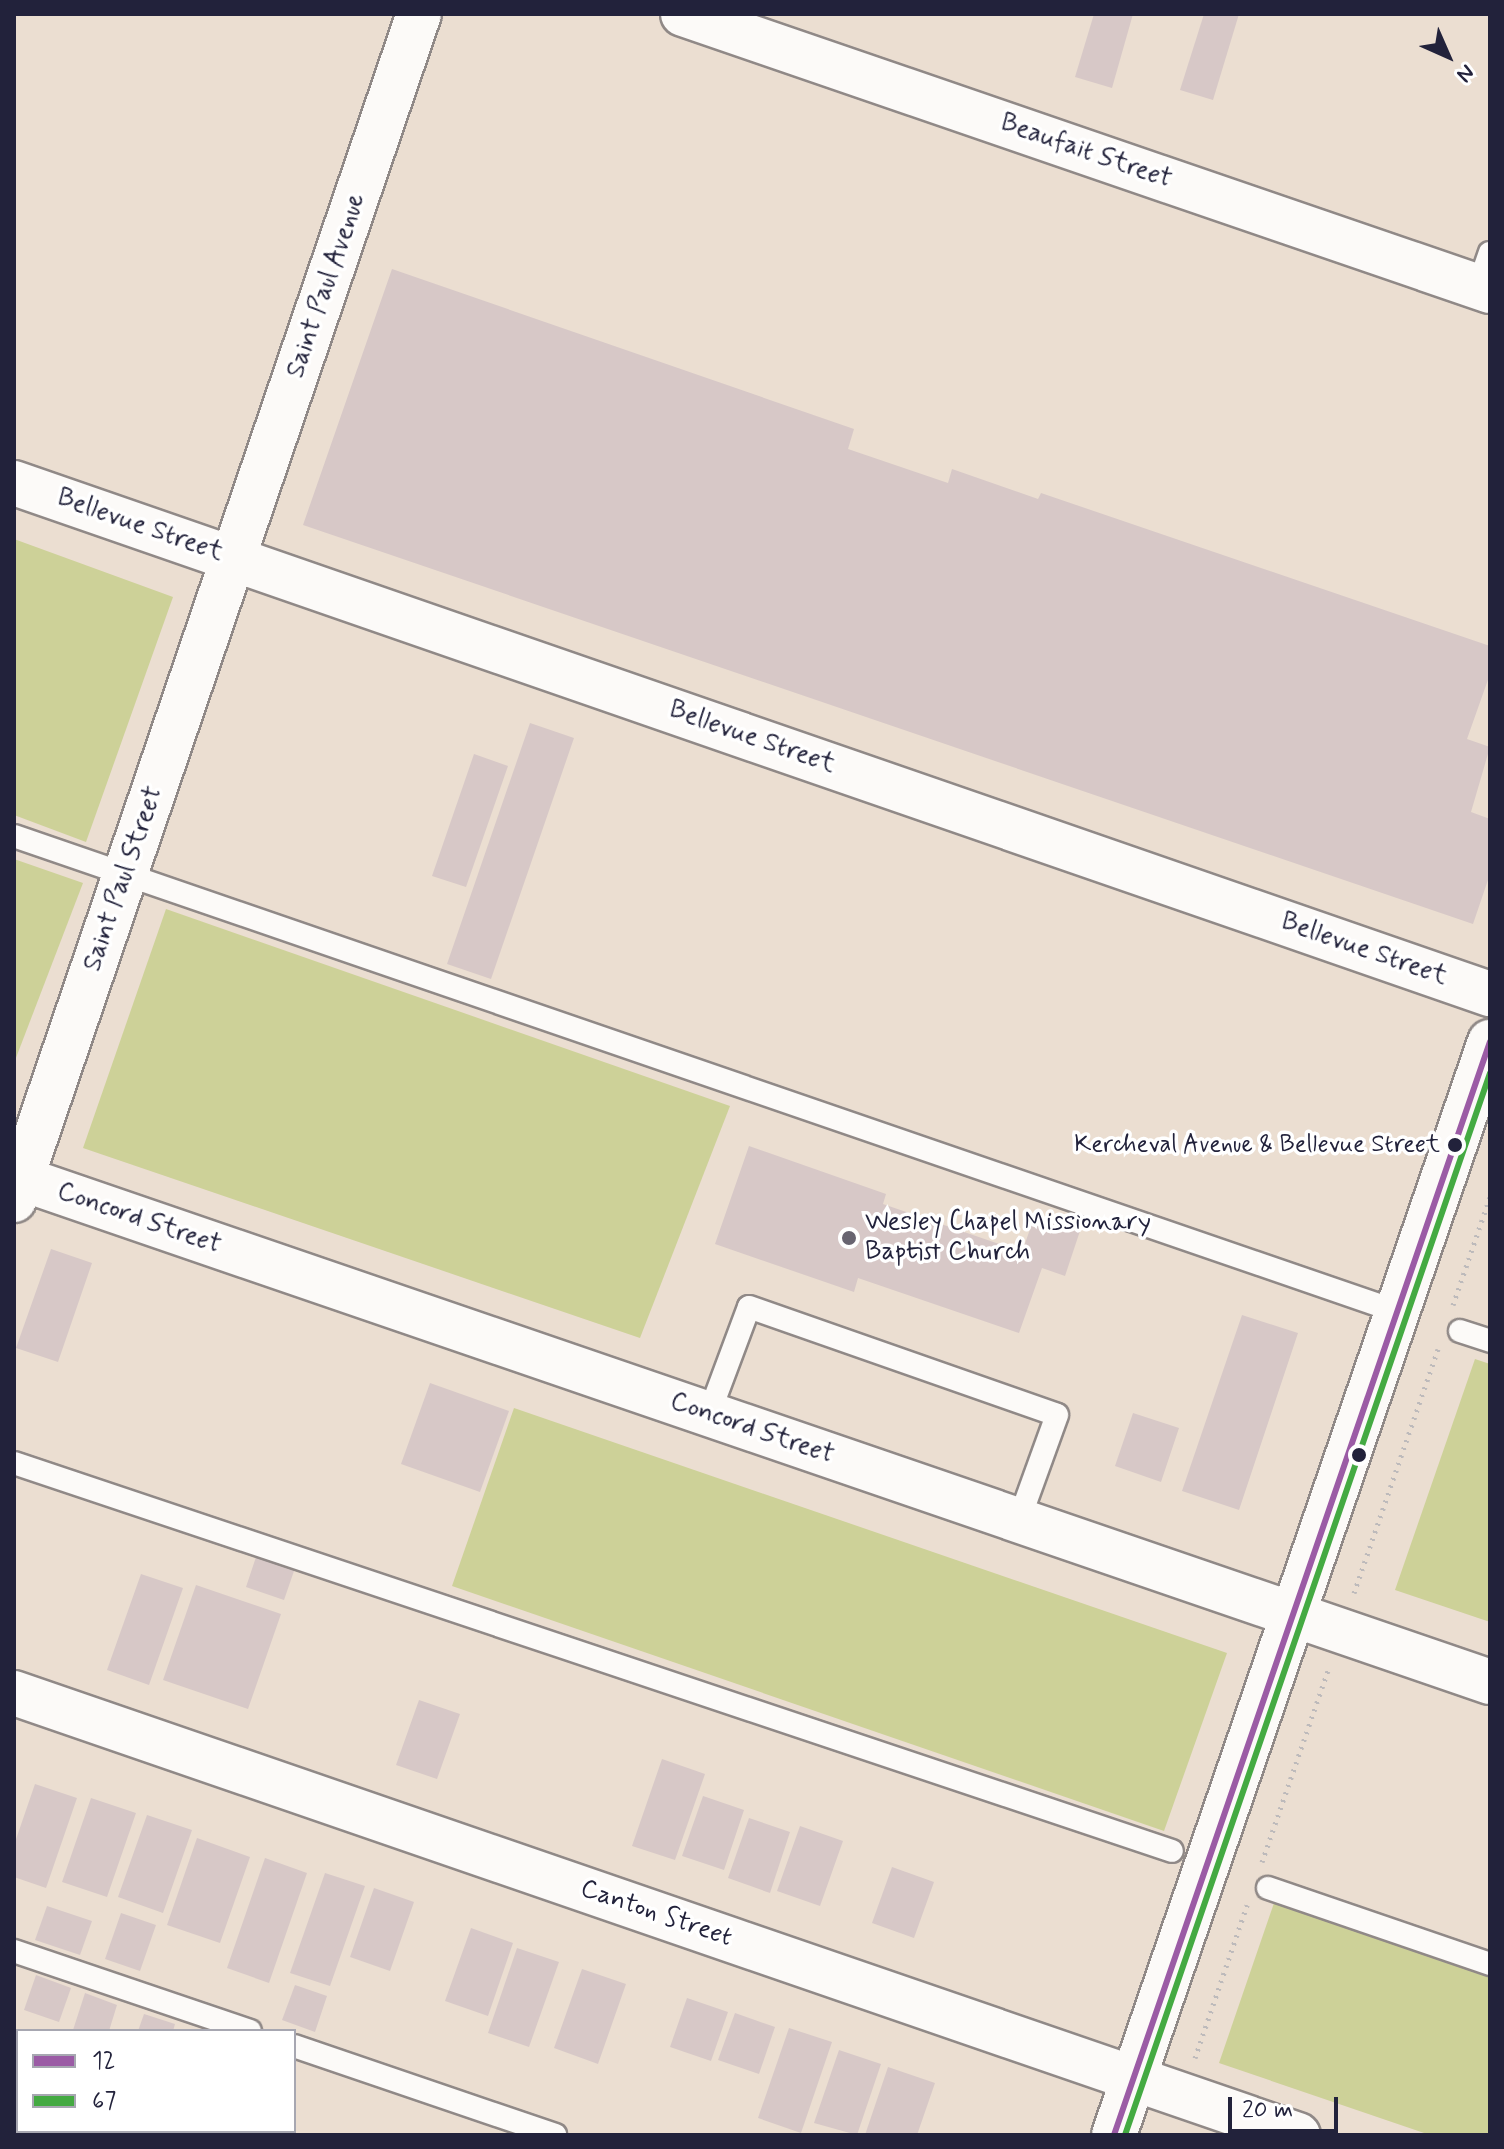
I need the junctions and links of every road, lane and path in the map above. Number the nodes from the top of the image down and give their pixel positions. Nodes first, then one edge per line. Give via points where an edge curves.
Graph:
1 (419, 14) edge
2 (683, 14) edge
3 (1486, 277) edge
4 (14, 483) edge
5 (234, 558) junction
6 (14, 836) edge
7 (126, 874) junction
8 (1490, 994) edge
9 (1490, 1042) edge
10 (16, 1185) edge
11 (1399, 1312) junction
12 (1460, 1331) dead end
13 (1490, 1341) edge
14 (709, 1414) junction
15 (14, 1463) edge
16 (1019, 1520) junction
17 (1294, 1616) junction
18 (1490, 1682) edge
19 (14, 1693) edge
20 (1172, 1851) dead end
21 (1268, 1888) dead end
22 (14, 1951) edge
23 (1490, 1964) edge
24 (244, 2029) edge
25 (296, 2047) edge
26 (1133, 2079) junction
27 (555, 2135) edge
28 (1114, 2135) edge
29 (1298, 2135) edge

1 - 5 street, Saint Paul Avenue
2 - 3 street, Beaufait Street
4 - 5 street, Bellevue Street
5 - 7 street, Saint Paul Street
5 - 8 street, Bellevue Street
6 - 7 lane
7 - 10 street, Saint Paul Street
7 - 11 lane
9 - 11 street
10 - 14 street, Concord Street
11 - 17 street
12 - 13 lane
14 - 16 street, Concord Street
14 - 16 lane via 749,1307 1057,1415
15 - 20 lane
16 - 17 street, Concord Street
17 - 18 street, Concord Street
17 - 26 street
19 - 26 street, Canton Street
21 - 23 lane
22 - 24 lane
25 - 27 lane
26 - 28 street
26 - 29 street, Canton Street

